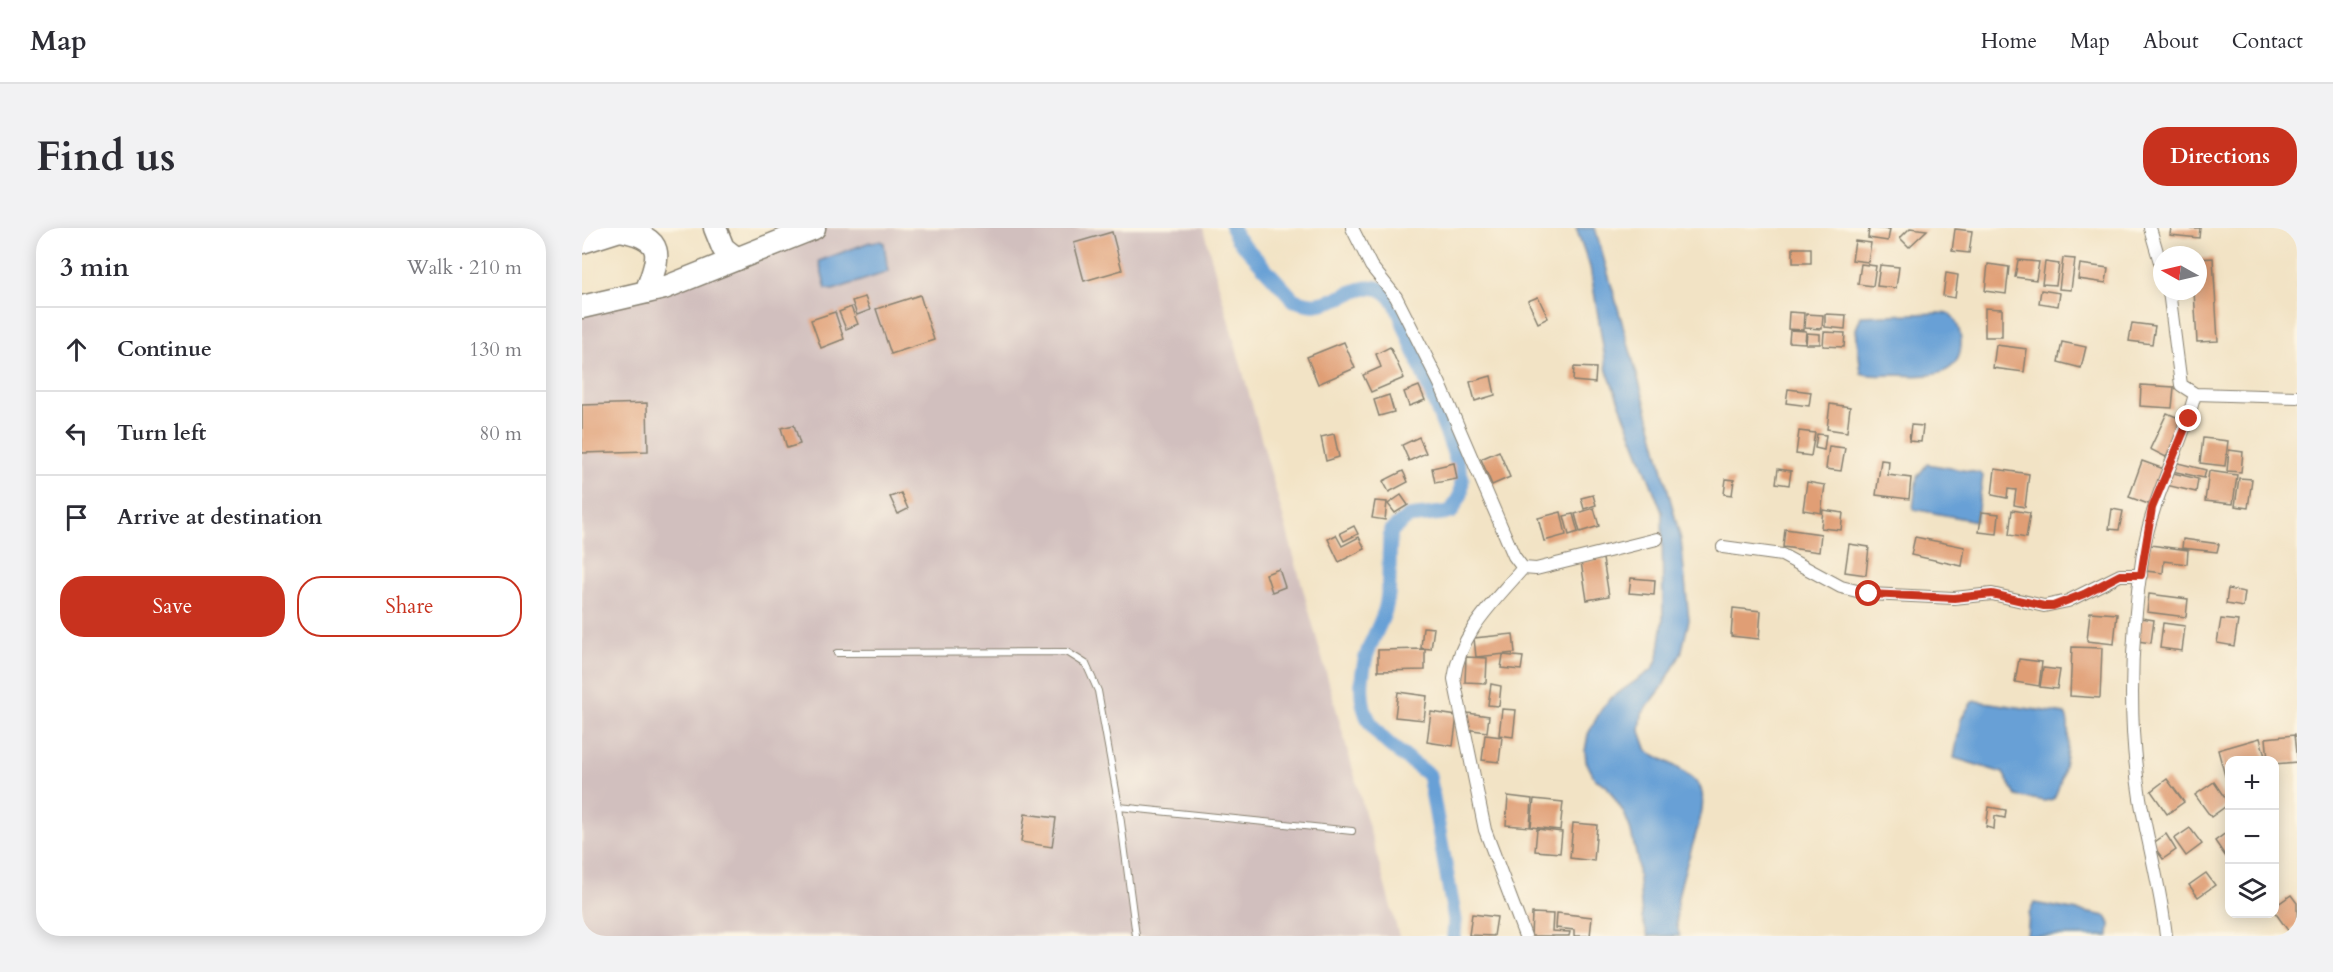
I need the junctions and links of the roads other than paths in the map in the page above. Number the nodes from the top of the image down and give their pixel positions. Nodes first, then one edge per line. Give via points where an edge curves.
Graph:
1 (715, 228) edge
2 (814, 228) edge
3 (1352, 228) edge
4 (2150, 228) edge
5 (623, 229) edge
6 (582, 243) edge
7 (2155, 246) edge
8 (737, 259) junction
9 (646, 292) junction
10 (2170, 300) edge
11 (582, 307) edge
12 (2195, 394) junction
13 (2297, 397) edge
14 (1657, 539) dead end
15 (1723, 547) dead end
16 (1523, 568) junction
17 (2141, 575) junction
18 (837, 653) dead end
19 (1119, 807) junction
20 (1352, 831) dead end
21 (1136, 936) edge
22 (1524, 936) edge
23 (2166, 936) edge

1 - 8 highway via 723,248
2 - 8 highway
3 - 16 street via 1371,266 1396,297 1440,384 1514,556
4 - 7 street
5 - 6 highway
5 - 9 highway via 652,241 657,253
8 - 9 highway
9 - 11 highway
10 - 12 street via 2181,385
12 - 13 street
12 - 17 street via 2180,445 2152,508
14 - 16 street via 1536,569
15 - 17 street via 1782,555 1841,587 1869,594 1954,598 1992,594 2044,606 2068,601 2120,575
16 - 22 street via 1474,625 1457,658 1454,679 1485,830
17 - 23 street via 2130,696 2140,797
18 - 19 lane via 1067,652 1086,664 1098,691
19 - 20 lane
19 - 21 lane

